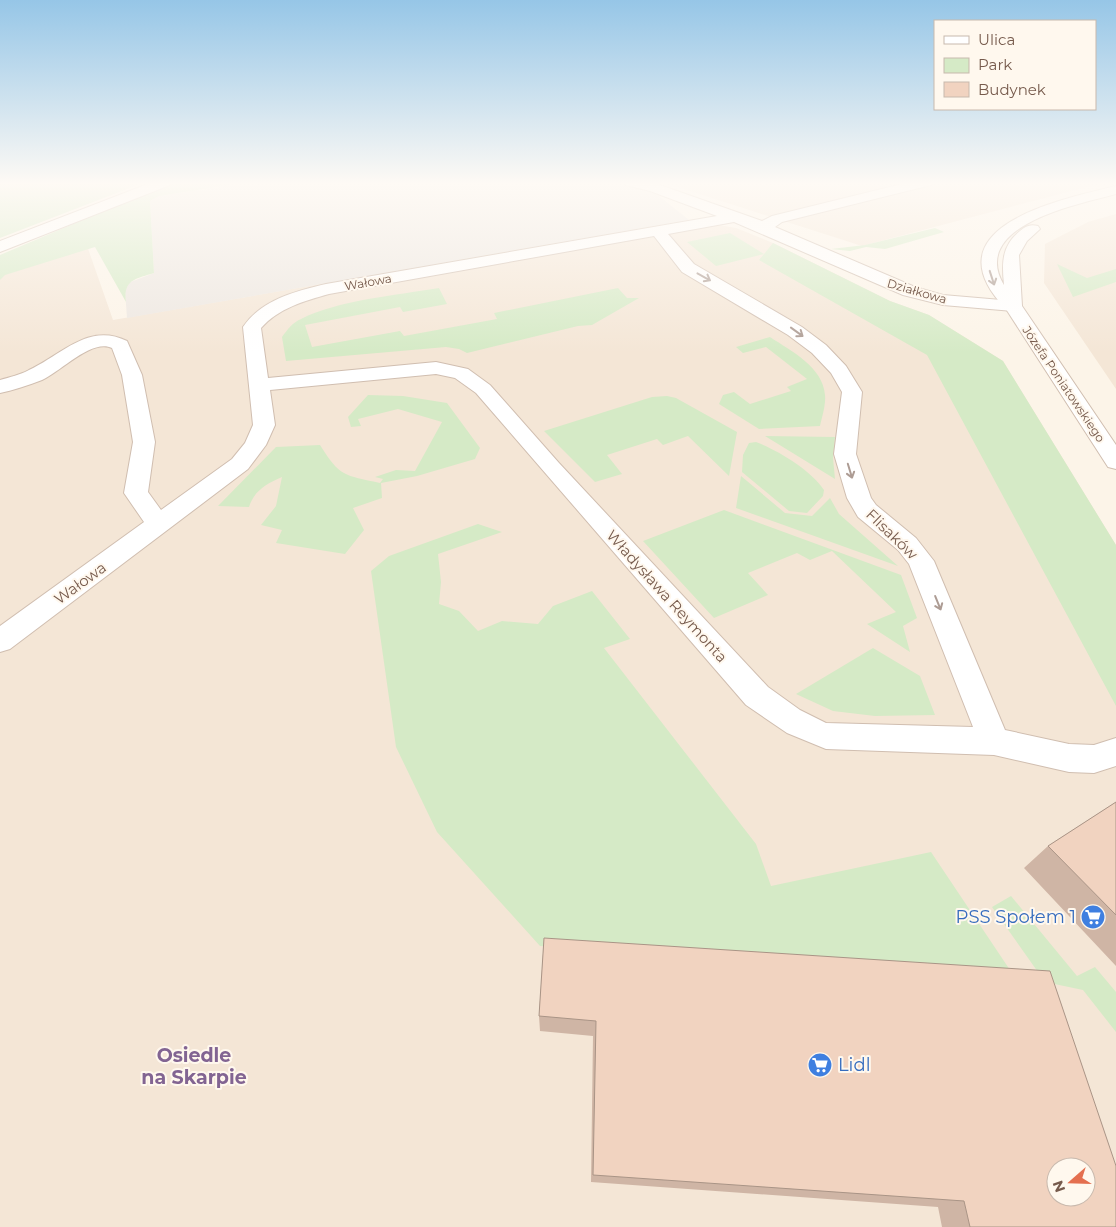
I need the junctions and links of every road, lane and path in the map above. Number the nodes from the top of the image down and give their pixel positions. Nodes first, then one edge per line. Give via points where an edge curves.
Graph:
1 (20, 239) edge
2 (616, 239) edge
3 (664, 239) edge
4 (791, 239) edge
5 (998, 239) edge
6 (1019, 239) edge
7 (0, 247) edge
8 (1013, 306) junction
9 (258, 385) junction
10 (0, 387) edge
11 (1116, 462) edge
12 (159, 524) junction
13 (0, 641) edge
14 (994, 742) junction
15 (1116, 752) edge

1 - 7 street
2 - 9 street, Wałowa via 326,289 280,304 262,315 252,328
3 -> 14 street, Flisaków via 688,268 795,330 820,348 839,370 852,392 845,454 859,498 867,511 907,544 921,561
4 - 8 street, Działkowa via 909,291 949,300
5 -> 8 street, Józefa Poniatowskiego via 989,269 995,288
6 - 8 street via 1010,259 1009,272 1015,288
8 - 11 street, Józefa Poniatowskiego
9 - 12 street, Wałowa via 264,425 255,445 240,464
9 - 14 street, Władysława Reymonta via 436,368 461,373 483,389 757,696 781,715 805,729 826,736
10 - 12 street via 36,376 95,341 110,340 120,345 132,375 144,442 136,492
12 - 13 street, Wałowa
14 - 15 street, Władysława Reymonta via 1069,758 1094,758

